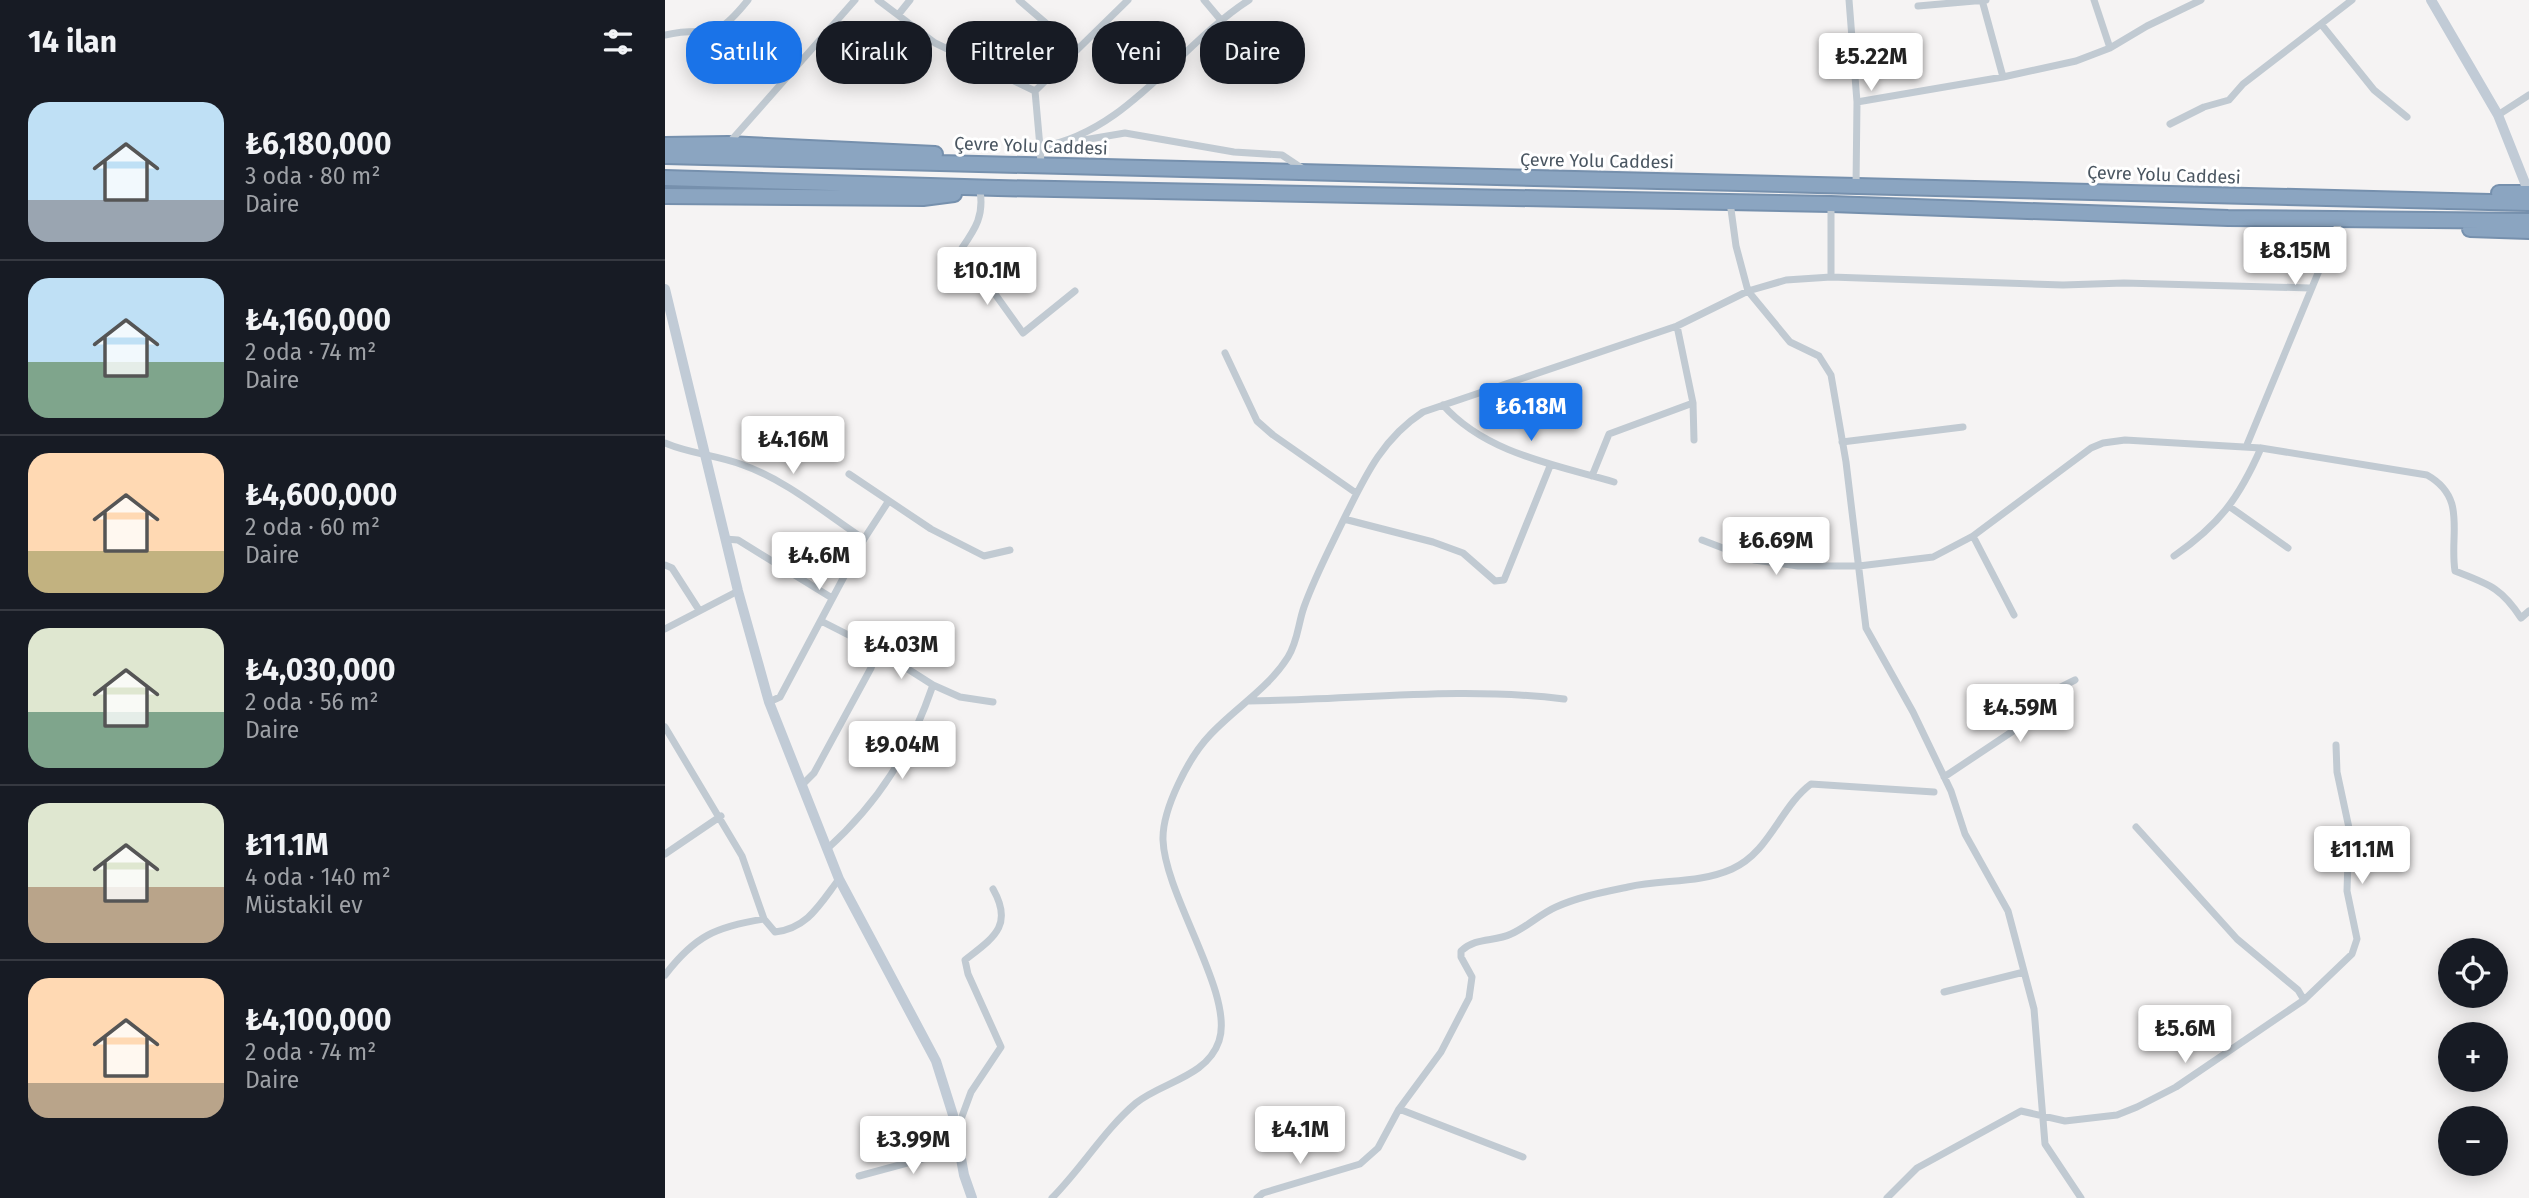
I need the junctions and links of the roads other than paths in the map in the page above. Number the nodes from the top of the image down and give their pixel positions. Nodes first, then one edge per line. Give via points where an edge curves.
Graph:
1 (748, 0) edge
2 (855, 0) edge
3 (878, 0) edge
4 (910, 0) edge
5 (1019, 0) edge
6 (1128, 0) edge
7 (1204, 0) edge
8 (1249, 0) edge
9 (1849, 0) edge
10 (1983, 0) edge
11 (2094, 0) edge
12 (2201, 0) edge
13 (2352, 0) edge
14 (2431, 0) edge
15 (1918, 6) dead end
16 (898, 15) junction
17 (1220, 19) junction
18 (1043, 21) edge
19 (2321, 24) junction
20 (665, 36) edge
21 (1078, 47) edge
22 (2110, 48) junction
23 (2003, 77) junction
24 (1042, 84) edge
25 (1035, 91) junction
26 (2529, 95) edge
27 (1857, 102) junction
28 (2498, 115) junction
29 (2407, 117) dead end
30 (2170, 124) dead end
31 (1062, 143) junction
32 (728, 144) junction
33 (665, 145) edge
34 (1040, 147) junction
35 (665, 156) edge
36 (1041, 165) junction
37 (1310, 174) junction
38 (665, 178) edge
39 (1856, 186) junction
40 (998, 188) junction
41 (980, 191) junction
42 (2529, 193) edge
43 (665, 197) edge
44 (2374, 198) junction
45 (1730, 202) junction
46 (2529, 203) edge
47 (1831, 204) junction
48 (2340, 219) junction
49 (2382, 219) junction
50 (2529, 221) edge
51 (2529, 232) edge
52 (1831, 276) junction
53 (2310, 288) junction
54 (665, 289) edge
55 (1748, 290) junction
56 (1075, 291) dead end
57 (1677, 327) junction
58 (1225, 353) dead end
59 (1693, 403) junction
60 (1443, 405) junction
61 (1963, 427) dead end
62 (1694, 440) dead end
63 (1842, 442) junction
64 (665, 443) edge
65 (2246, 447) junction
66 (2262, 448) junction
67 (704, 454) junction
68 (1550, 466) junction
69 (849, 474) dead end
70 (1592, 476) junction
71 (1614, 482) dead end
72 (1356, 493) junction
73 (888, 502) junction
74 (2230, 507) junction
75 (1344, 519) junction
76 (1973, 536) junction
77 (864, 539) junction
78 (725, 540) junction
79 (1702, 540) dead end
80 (2288, 548) dead end
81 (1010, 550) dead end
82 (2174, 556) dead end
83 (665, 565) edge
84 (1859, 566) junction
85 (738, 591) junction
86 (832, 598) junction
87 (699, 610) junction
88 (2529, 611) edge
89 (2014, 615) dead end
90 (821, 621) junction
91 (665, 629) edge
92 (878, 650) junction
93 (2075, 680) dead end
94 (933, 685) junction
95 (1564, 699) dead end
96 (1248, 701) junction
97 (769, 702) junction
98 (993, 702) dead end
99 (665, 727) edge
100 (2336, 744) dead end
101 (1944, 777) junction
102 (802, 785) junction
103 (1934, 792) dead end
104 (721, 816) junction
105 (2136, 827) dead end
106 (827, 849) junction
107 (665, 854) edge
108 (839, 879) junction
109 (993, 889) dead end
110 (764, 919) junction
111 (2024, 972) junction
112 (665, 975) edge
113 (1944, 992) dead end
114 (2304, 1000) junction
115 (1399, 1109) junction
116 (2044, 1115) junction
117 (957, 1130) junction
118 (960, 1149) junction
119 (1523, 1157) dead end
120 (859, 1176) dead end
121 (972, 1198) edge
122 (1052, 1198) edge
123 (1257, 1198) edge
124 (1887, 1198) edge
125 (2081, 1198) edge

1 - 20 street via 731,21 712,33
2 - 32 street
3 - 16 street
4 - 16 street
5 - 18 street
6 - 21 street
7 - 17 street
8 - 17 street
9 - 27 street
10 - 15 street
10 - 23 street
11 - 22 street
12 - 22 street
13 - 19 street
14 - 28 street
16 - 25 street via 935,43
17 - 31 street via 1106,122
19 - 29 street via 2374,90
19 - 30 street via 2229,100
22 - 23 street via 2076,61
23 - 27 street
24 - 25 street
25 - 34 street
26 - 28 street
27 - 39 street
28 - 42 street
31 - 34 street
31 - 37 street via 1125,133 1234,152 1282,155
32 - 33 highway
32 - 36 highway via 898,150
34 - 36 street
35 - 36 highway, Çevre Yolu Caddesi
36 - 37 highway, Çevre Yolu Caddesi
37 - 39 highway, Çevre Yolu Caddesi
38 - 40 highway
39 - 44 highway, Çevre Yolu Caddesi
40 - 41 highway
40 - 45 highway
41 - 43 highway via 923,198
41 - 56 street via 980,221 962,248 1024,333
42 - 44 highway
44 - 46 highway, Çevre Yolu Caddesi
45 - 47 highway
45 - 55 street
47 - 48 highway
47 - 52 street
48 - 49 highway
48 - 53 street
49 - 50 highway
49 - 51 highway
52 - 53 street
52 - 55 street via 1786,280
53 - 65 street
54 - 67 street
55 - 57 street
55 - 63 street via 1790,342 1819,356 1828,366
57 - 59 street
57 - 60 street
58 - 72 street via 1258,421
59 - 62 street
59 - 70 street via 1609,434
60 - 68 street via 1485,438
60 - 72 street via 1402,426 1381,449
61 - 63 street
63 - 84 street
64 - 67 street
65 - 66 street
65 - 76 street via 2125,440 2103,443
66 - 74 street
66 - 88 street via 2427,475 2443,484 2453,503 2455,572 2492,585 2521,618
67 - 77 street via 769,477
67 - 78 street
68 - 70 street
68 - 75 street via 1504,580 1495,581 1462,553
69 - 73 street
70 - 71 street
72 - 75 street
73 - 77 street
73 - 81 street via 984,556
74 - 80 street
74 - 82 street via 2205,535
75 - 96 street via 1311,589 1289,657
76 - 84 street via 1933,558
76 - 89 street
77 - 86 street
78 - 85 street
78 - 86 street via 738,540
79 - 84 street via 1754,559 1798,566
83 - 87 street via 672,568
84 - 101 street via 1866,628
85 - 87 street
85 - 97 street
86 - 90 street
87 - 91 street
90 - 92 street
90 - 97 street via 781,697
92 - 94 street
92 - 102 street via 814,773
93 - 101 street via 2041,697 2019,727
94 - 98 street via 960,697
94 - 106 street via 916,734 866,813
95 - 96 street via 1438,691
96 - 122 street via 1208,737 1188,768 1166,817 1163,841 1187,925 1213,979 1219,1041 1206,1062 1137,1101
97 - 102 street
99 - 104 street
100 - 114 street via 2349,828 2347,891 2357,939 2352,954
101 - 111 street via 1965,834 2008,911
102 - 106 street
103 - 115 street via 1811,784 1797,795 1753,855 1732,869 1703,879 1594,894 1556,907 1509,935 1470,943 1461,951 1472,976 1469,998 1441,1052
104 - 107 street
104 - 110 street via 743,856
105 - 114 street via 2237,939
106 - 108 street
108 - 110 street via 806,922 775,932
108 - 117 street via 936,1060
109 - 117 street via 1003,906 1001,923 993,939 965,960 1001,1047 971,1092
110 - 112 street via 706,933
111 - 113 street
111 - 116 street via 2034,1009
114 - 116 street via 2176,1087 2137,1107 2117,1115 2065,1121
115 - 119 street
115 - 123 street via 1378,1148 1360,1164
116 - 124 street via 2021,1111 1917,1168
116 - 125 street via 2045,1144
117 - 118 street
118 - 120 street
118 - 121 street

